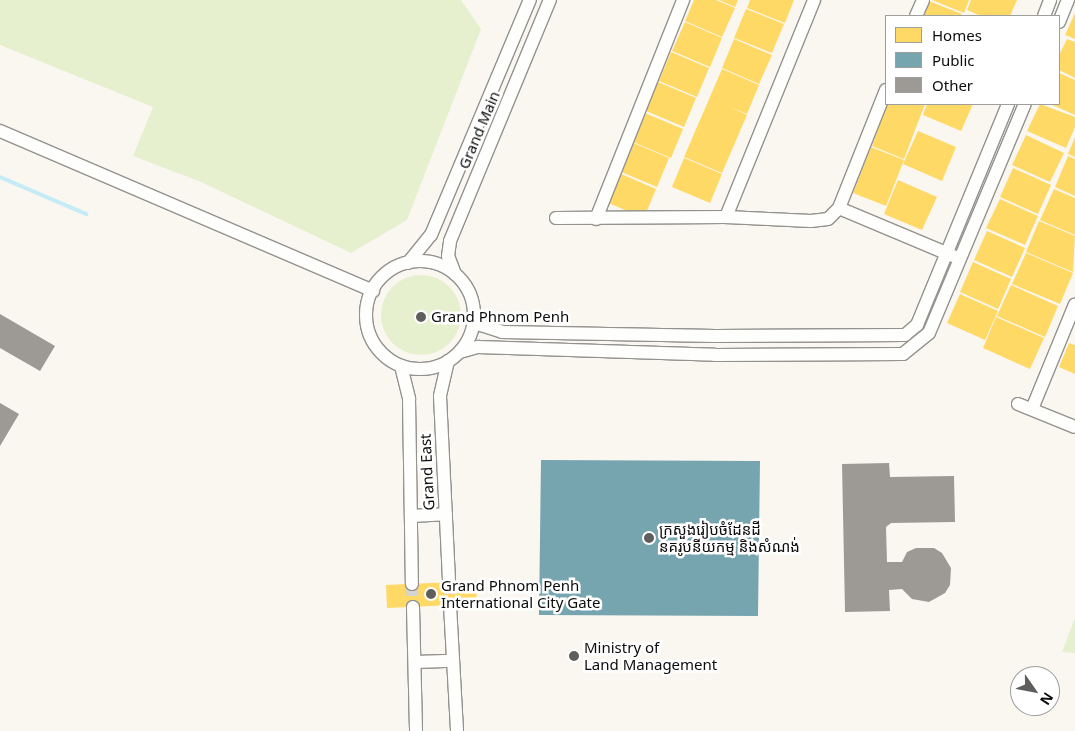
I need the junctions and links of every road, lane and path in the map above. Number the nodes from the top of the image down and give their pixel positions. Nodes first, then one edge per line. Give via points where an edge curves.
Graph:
1 (530, 0) edge
2 (550, 0) edge
3 (684, 0) edge
4 (814, 0) edge
5 (923, 0) edge
6 (1050, 0) edge
7 (1068, 0) edge
8 (916, 15) edge
9 (1044, 15) edge
10 (1060, 20) edge
11 (885, 93) edge
12 (1008, 105) edge
13 (1025, 105) edge
14 (0, 131) edge
15 (839, 208) junction
16 (726, 217) junction
17 (556, 218) dead end
18 (596, 219) junction
19 (946, 253) junction
20 (960, 259) junction
21 (408, 263) junction
22 (455, 274) junction
23 (373, 290) junction
24 (1075, 304) edge
25 (474, 313) junction
26 (909, 333) junction
27 (861, 338) junction
28 (917, 346) junction
29 (460, 352) junction
30 (861, 356) junction
31 (448, 362) junction
32 (401, 366) junction
33 (1018, 404) dead end
34 (1032, 409) junction
35 (1075, 428) edge
36 (446, 514) junction
37 (412, 516) junction
38 (449, 582) tunnel mouth
39 (412, 584) tunnel mouth
40 (450, 605) tunnel mouth
41 (413, 607) tunnel mouth
42 (453, 660) junction
43 (415, 662) junction
44 (416, 731) edge
45 (457, 731) edge

1 - 21 street, Grand Main via 431,235
2 - 22 street, Grand Main via 450,241 448,256
3 - 18 street
4 - 16 street
5 - 8 street
6 - 9 street
7 - 10 street
11 - 15 street
12 - 19 street
13 - 20 street
14 - 23 street
15 - 16 street via 828,219 811,222
15 - 19 street
16 - 18 street
17 - 18 street
19 - 20 street
19 - 26 street via 917,325
20 - 28 street via 929,333
21 - 22 street via 438,264
21 - 23 street via 388,273
22 - 25 street via 467,288
23 - 32 street via 367,308 370,336 378,350
24 - 34 street
25 - 27 street via 481,325 502,332
25 - 29 street via 469,338
26 - 27 street via 888,338
26 - 28 street
27 - 30 street
28 - 30 street via 903,354
29 - 30 street via 478,347
29 - 31 street
31 - 32 street via 418,369
31 - 36 street, Grand East via 440,396
32 - 37 street, Grand East via 409,399
33 - 34 street
34 - 35 street
36 - 37 street
36 - 38 street, Grand East
37 - 39 street, Grand East
40 - 42 street
41 - 43 street
42 - 43 street
42 - 45 street
43 - 44 street

